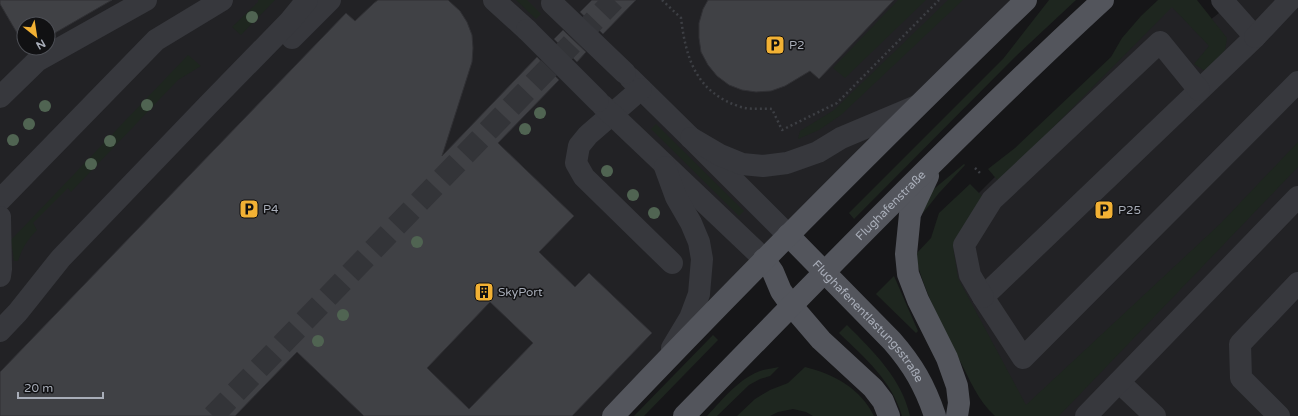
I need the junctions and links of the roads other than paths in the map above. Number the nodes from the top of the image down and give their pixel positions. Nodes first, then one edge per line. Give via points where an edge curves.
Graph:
1 (146, 0) edge
2 (222, 0) edge
3 (307, 0) edge
4 (330, 0) edge
5 (494, 0) edge
6 (1026, 0) edge
7 (1103, 0) edge
8 (1222, 0) edge
9 (1290, 0) edge
10 (550, 1) edge
11 (1254, 37) junction
12 (1298, 82) edge
13 (641, 89) junction
14 (1199, 90) junction
15 (0, 97) edge
16 (209, 104) junction
17 (917, 106) junction
18 (605, 108) junction
19 (691, 138) junction
20 (951, 146) junction
21 (664, 164) junction
22 (1298, 197) edge
23 (0, 200) edge
24 (0, 217) edge
25 (788, 235) junction
26 (764, 259) junction
27 (672, 263) dead end
28 (824, 272) junction
29 (0, 276) edge
30 (1298, 283) edge
31 (983, 297) junction
32 (791, 305) junction
33 (0, 331) edge
34 (663, 364) junction
35 (1119, 382) junction
36 (613, 416) edge
37 (684, 416) edge
38 (889, 416) edge
39 (935, 416) edge
40 (957, 416) edge
41 (1086, 416) edge
42 (1155, 416) edge
43 (1279, 416) edge

1 - 15 street via 36,61
2 - 23 street via 156,40
3 - 16 street via 290,21
4 - 16 street via 242,90
5 - 18 street, bridge
6 - 17 main road
7 - 20 main road, Flughafenstraße via 1047,51
8 - 11 street
9 - 11 street
10 - 13 street, bridge
11 - 14 street
12 - 31 street via 1023,358
13 - 18 street
13 - 19 street
14 - 31 street
14 - 31 street via 1160,42 992,200 964,245 970,275
16 - 33 street via 61,258
17 - 19 street via 841,138 818,152 787,163 763,166 742,164
17 - 25 main road
18 - 21 street
18 - 27 street via 579,146 576,163 584,177
19 - 25 street
20 - 28 main road, Flughafenstraße
20 - 40 main road via 926,179 910,214 906,254 908,274 918,300 947,358 957,386
21 - 26 street
21 - 34 street via 676,197 699,242 702,258 699,294 690,318
22 - 35 street
24 - 29 street
25 - 26 main road
25 - 28 main road, Flughafenentlastungsstraße
26 - 32 main road
26 - 34 main road
28 - 32 main road, Flughafenstraße
28 - 39 main road, Flughafenentlastungsstraße via 902,352 923,384
30 - 43 street via 1240,344 1241,378
32 - 37 main road, Flughafenstraße
32 - 38 main road via 821,340 873,388 883,401
34 - 36 main road
35 - 41 street
35 - 42 street

